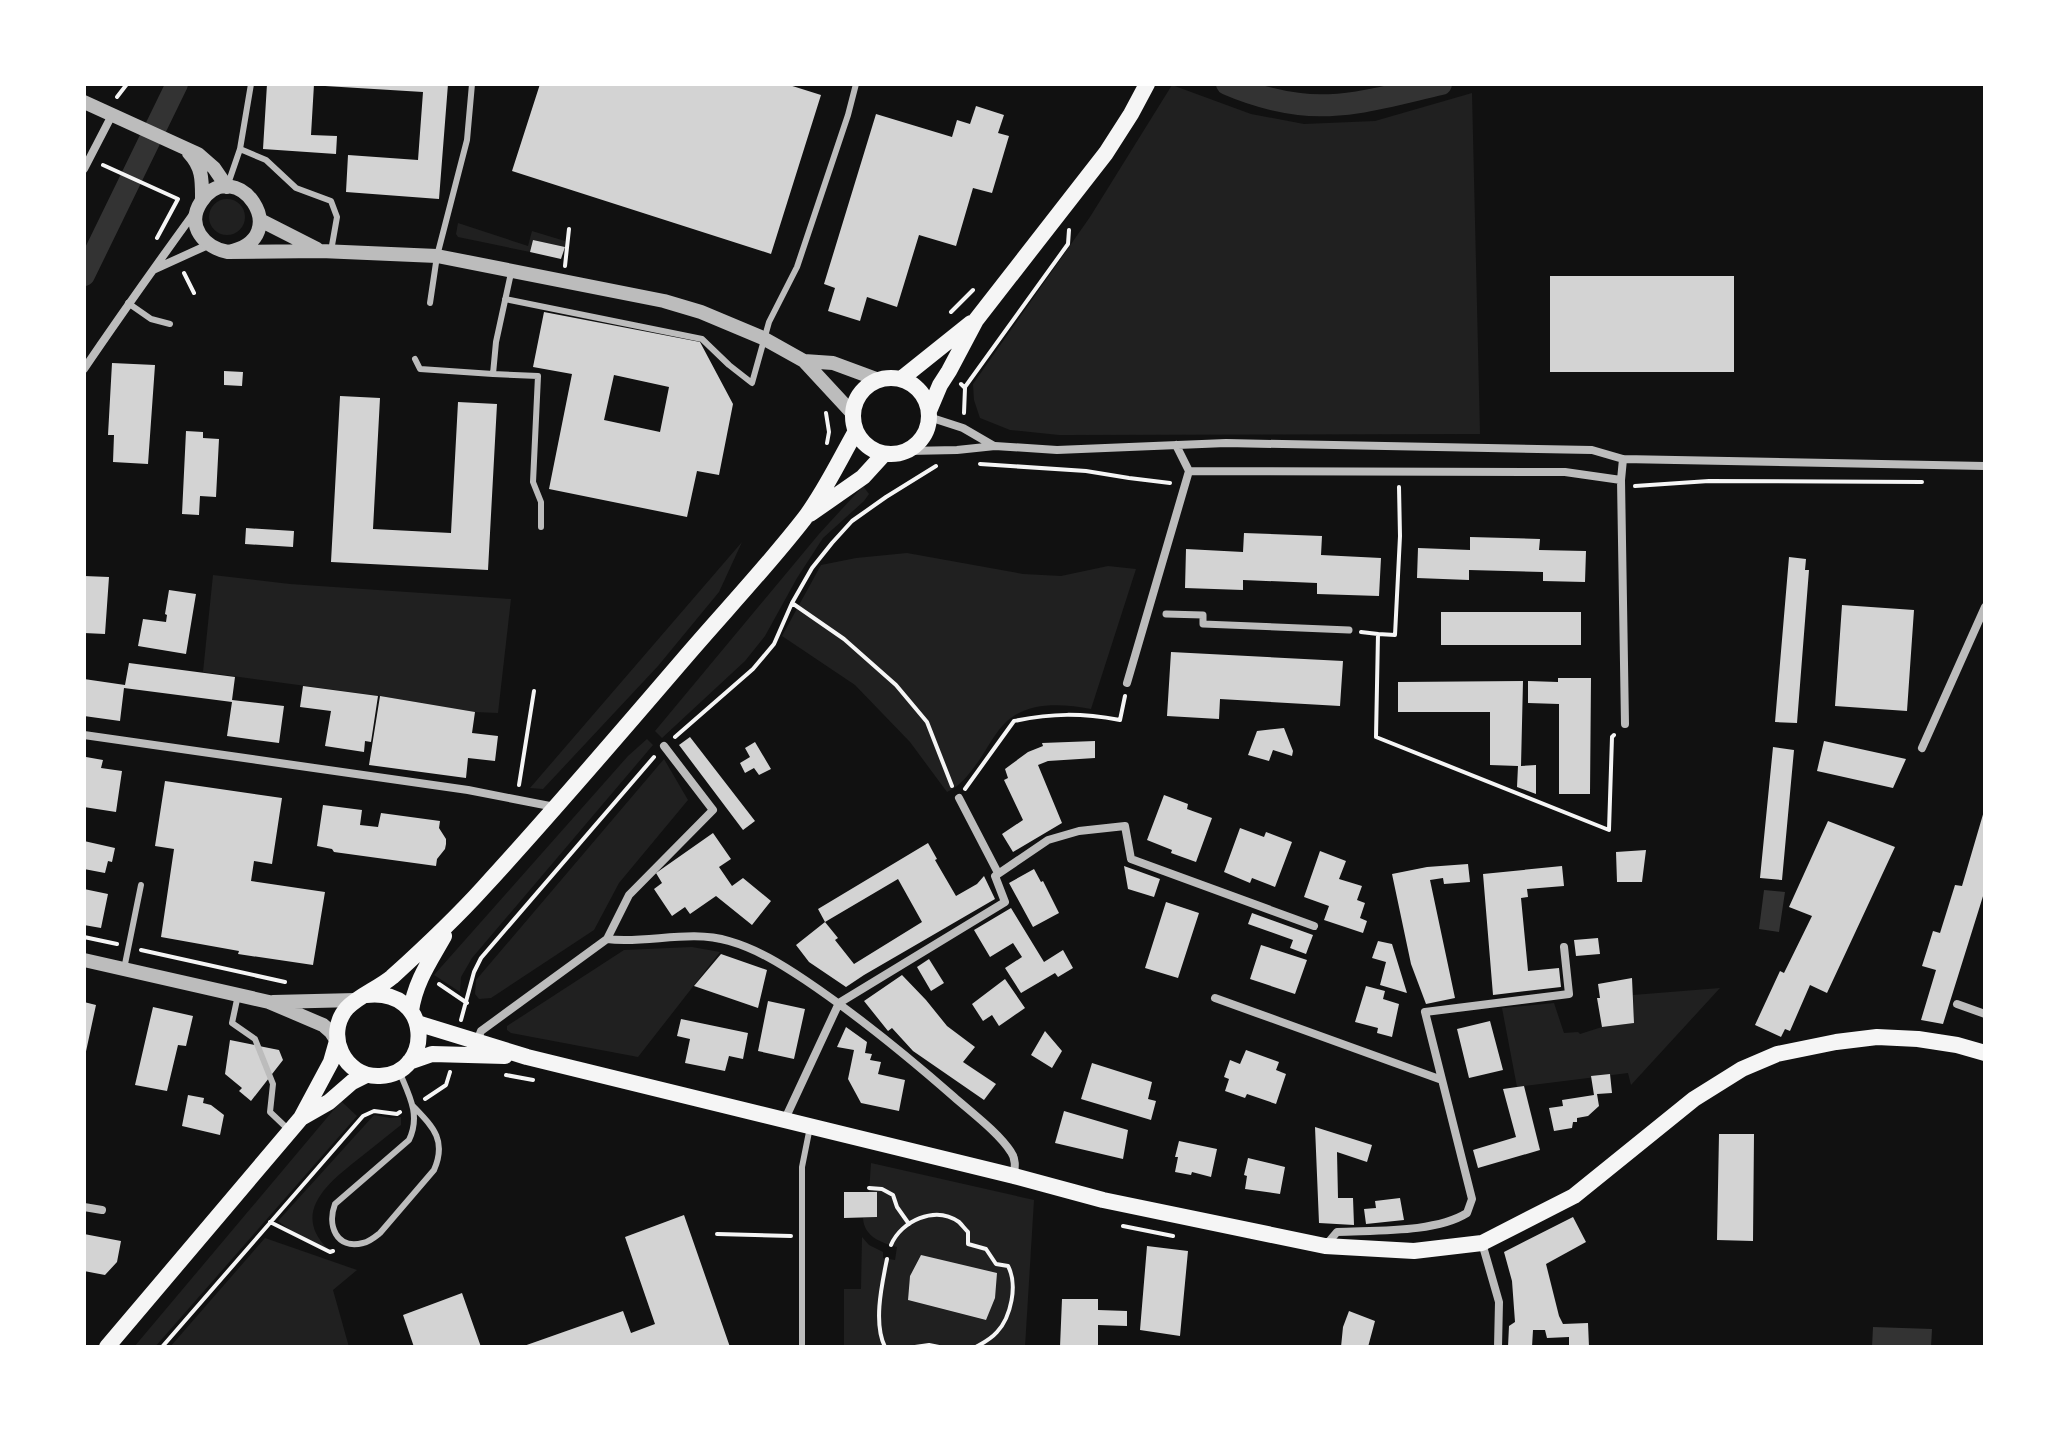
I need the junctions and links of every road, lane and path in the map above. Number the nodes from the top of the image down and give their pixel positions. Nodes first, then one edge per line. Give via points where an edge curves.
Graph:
1 (251, 84) edge
2 (472, 84) edge
3 (856, 84) edge
4 (1147, 84) edge
5 (84, 102) edge
6 (112, 115) junction
7 (240, 149) junction
8 (186, 150) junction
9 (90, 159) junction
10 (84, 169) edge
11 (227, 187) junction
12 (170, 196) dead end
13 (1071, 199) junction
14 (199, 205) junction
15 (260, 220) junction
16 (569, 229) dead end
17 (208, 245) junction
18 (326, 251) junction
19 (228, 252) junction
20 (437, 256) junction
21 (566, 260) dead end
22 (155, 269) junction
23 (511, 269) junction
24 (976, 287) dead end
25 (505, 299) junction
26 (128, 303) junction
27 (430, 303) dead end
28 (946, 318) dead end
29 (976, 320) junction
30 (170, 324) dead end
31 (763, 338) junction
32 (415, 359) dead end
33 (804, 361) junction
34 (84, 369) edge
35 (949, 371) junction
36 (493, 374) junction
37 (901, 379) junction
38 (879, 380) junction
39 (965, 388) junction
40 (929, 414) junction
41 (855, 423) junction
42 (963, 428) junction
43 (1176, 445) junction
44 (995, 446) junction
45 (957, 450) junction
46 (908, 451) junction
47 (884, 454) junction
48 (1623, 459) junction
49 (1985, 466) edge
50 (1189, 471) junction
51 (1399, 472) junction
52 (1621, 480) junction
53 (805, 517) junction
54 (541, 527) dead end
55 (792, 603) junction
56 (1985, 607) edge
57 (1166, 614) dead end
58 (1349, 630) dead end
59 (1127, 683) joint
60 (534, 691) dead end
61 (1625, 724) joint
62 (84, 735) edge
63 (664, 746) junction
64 (1922, 748) dead end
65 (959, 798) junction
66 (517, 800) junction
67 (556, 808) junction
68 (998, 873) junction
69 (141, 885) dead end
70 (451, 924) junction
71 (1314, 926) dead end
72 (84, 937) edge
73 (607, 939) junction
74 (128, 947) junction
75 (1564, 947) dead end
76 (84, 960) edge
77 (124, 969) junction
78 (296, 985) dead end
79 (238, 995) junction
80 (361, 998) junction
81 (1215, 998) dead end
82 (269, 1002) junction
83 (839, 1003) junction
84 (1957, 1004) dead end
85 (1985, 1014) edge
86 (414, 1017) junction
87 (458, 1035) junction
88 (337, 1041) junction
89 (477, 1041) junction
90 (1985, 1053) edge
91 (455, 1054) junction
92 (527, 1057) junction
93 (404, 1066) junction
94 (366, 1075) junction
95 (1442, 1080) junction
96 (413, 1106) junction
97 (784, 1120) junction
98 (296, 1125) junction
99 (810, 1127) junction
100 (1014, 1176) junction
101 (869, 1188) dead end
102 (84, 1207) edge
103 (102, 1210) dead end
104 (270, 1222) junction
105 (909, 1224) junction
106 (717, 1234) dead end
107 (802, 1237) junction
108 (1482, 1243) junction
109 (347, 1244) junction
110 (891, 1245) dead end
111 (1325, 1246) junction
112 (887, 1259) dead end
113 (107, 1347) edge
114 (162, 1347) edge
115 (802, 1347) edge
116 (885, 1347) edge
117 (915, 1347) edge
118 (939, 1347) edge
119 (976, 1347) edge
120 (1498, 1347) edge

1 - 7 lane
2 - 20 lane via 467,140
3 - 31 lane via 797,267
4 - 13 main road
5 - 6 street
6 - 8 street
6 - 9 street
7 - 11 lane
7 - 18 lane via 266,160 296,188 331,201 337,217
8 - 11 street via 214,168
8 - 14 street via 203,178
9 - 10 street
9 - 12 path
11 - 14 street via 208,193
11 - 15 street via 254,200
13 - 29 main road
13 - 39 path via 1068,244
14 - 17 street via 196,228
14 - 22 street
15 - 18 street
15 - 19 street via 247,245
16 - 21 path
17 - 19 street
17 - 22 street
18 - 19 street
18 - 20 street
20 - 23 street
20 - 27 lane
22 - 26 street
23 - 25 lane
23 - 31 street via 664,301
24 - 28 path
25 - 31 lane via 702,339 752,383
25 - 36 lane
26 - 30 lane via 151,319
26 - 34 street
29 - 35 main road
29 - 37 main road
31 - 33 street
32 - 36 lane via 420,369
33 - 38 street via 833,363
33 - 41 street
35 - 39 path
35 - 40 main road
36 - 54 lane via 538,376 533,482 541,502
37 - 38 main road
37 - 40 main road via 920,391
38 - 41 main road via 861,394
39 - 42 path
40 - 42 street
40 - 46 main road via 925,434
41 - 47 main road via 867,445
41 - 53 main road
42 - 44 street
43 - 44 street via 1057,450
43 - 48 street via 1592,450
43 - 50 street
44 - 45 street
45 - 46 street
45 - 55 path via 954,462 933,467 852,521 812,568
46 - 47 main road
47 - 53 main road via 863,477
48 - 49 street
48 - 52 street
50 - 51 street
50 - 59 street
51 - 52 street via 1565,472
51 - 61 path via 1395,635 1378,634 1376,737 1609,830 1612,737
52 - 61 street
53 - 67 main road
55 - 63 path via 774,644 753,669
55 - 65 path via 896,685 927,722
56 - 64 street
57 - 58 street via 1203,615 1203,624
59 - 65 path via 1120,720 1071,714 1014,721
60 - 66 path
62 - 66 street
63 - 73 street via 713,810 629,895
63 - 87 path via 481,958
65 - 68 street
66 - 67 street
67 - 70 main road
68 - 71 street via 1048,840 1125,826 1131,859
68 - 83 street via 1005,902
69 - 74 lane
70 - 80 main road
70 - 86 main road via 417,983
72 - 74 path
73 - 83 street via 727,940 769,957
73 - 89 street via 481,1031
74 - 77 lane
74 - 78 path
75 - 95 street via 1569,994 1425,1012
76 - 77 street
77 - 79 street
79 - 82 street
79 - 98 lane via 232,1023 255,1039 273,1084 270,1112
80 - 82 street
80 - 86 main road via 389,995 402,1001
80 - 88 main road via 341,1018
81 - 95 street
82 - 88 street via 323,1025
83 - 97 street
83 - 100 street via 988,1127 1012,1152
84 - 85 street
86 - 87 main road
86 - 93 main road via 419,1037
87 - 89 main road
88 - 94 main road via 347,1062
88 - 98 main road
89 - 92 main road
90 - 108 main road via 1918,1039 1877,1037 1777,1054 1694,1099 1574,1196
91 - 92 main road
91 - 93 main road via 432,1054
91 - 96 path via 446,1085
92 - 97 main road
93 - 94 main road via 389,1075
93 - 96 lane
94 - 98 main road
95 - 111 street via 1472,1199 1467,1213 1430,1226 1337,1232
96 - 104 path via 397,1114 374,1111 363,1116
96 - 109 lane via 409,1140 335,1204 332,1227
96 - 109 lane via 439,1141 434,1170 380,1233 361,1244
97 - 99 main road
98 - 113 main road
99 - 100 main road
99 - 107 lane via 802,1167
100 - 111 main road
101 - 105 path via 893,1195
102 - 103 street
104 - 109 path via 330,1252
104 - 114 path
105 - 110 path
105 - 119 path via 941,1215 958,1221 968,1232 968,1244 986,1249 1013,1275 1005,1320
106 - 107 path
107 - 115 lane
108 - 111 main road via 1414,1251
108 - 120 street via 1499,1302
112 - 116 path via 880,1333
117 - 118 path

